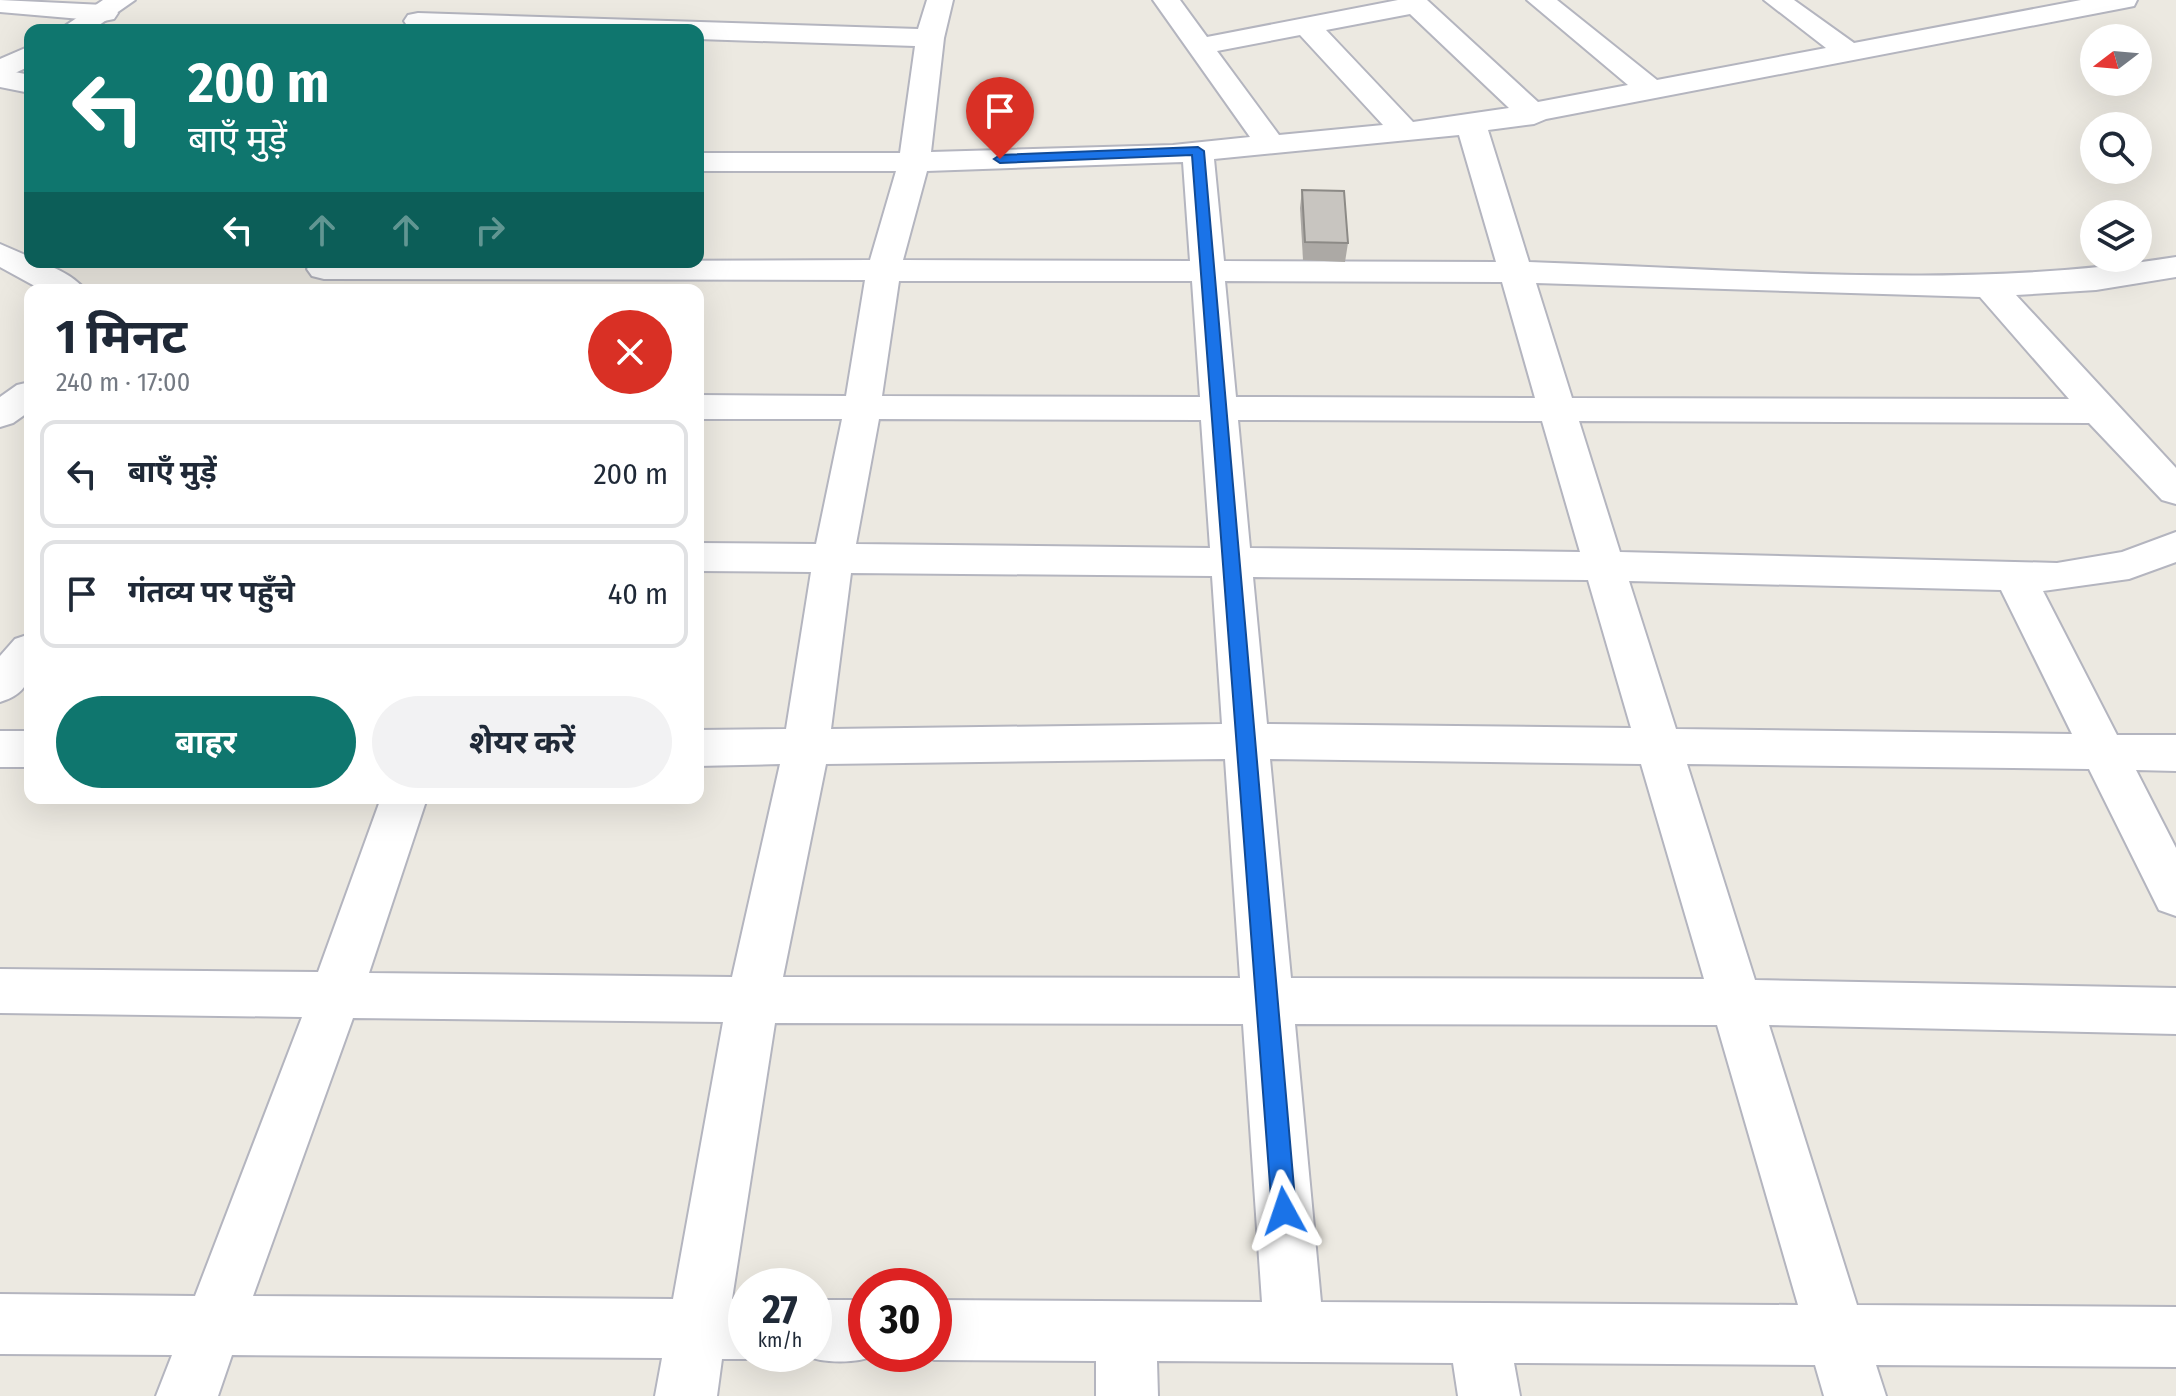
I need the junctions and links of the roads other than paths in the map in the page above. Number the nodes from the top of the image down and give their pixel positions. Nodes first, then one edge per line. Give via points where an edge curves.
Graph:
1 (579, 0) edge
2 (710, 0) edge
3 (1166, 0) edge
4 (1540, 0) edge
5 (1777, 0) edge
6 (2124, 0) edge
7 (1413, 2) edge
8 (0, 4) edge
9 (113, 6) edge
10 (421, 17) edge
11 (935, 19) edge
12 (83, 24) edge
13 (548, 24) edge
14 (567, 24) edge
15 (700, 24) edge
16 (1305, 25) junction
17 (704, 29) edge
18 (1197, 47) junction
19 (1849, 52) junction
20 (24, 57) edge
21 (0, 71) edge
22 (0, 78) edge
23 (24, 83) edge
24 (1653, 91) junction
25 (1534, 115) junction
26 (1471, 124) junction
27 (1406, 132) junction
28 (1270, 144) junction
29 (1198, 151) junction
30 (704, 162) edge
31 (914, 162) junction
32 (0, 255) edge
33 (24, 267) edge
34 (2176, 267) edge
35 (25, 268) edge
36 (1207, 271) junction
37 (1516, 272) junction
38 (883, 273) junction
39 (321, 274) edge
40 (611, 275) edge
41 (56, 284) edge
42 (1990, 287) junction
43 (24, 397) edge
44 (704, 407) edge
45 (1219, 408) junction
46 (862, 410) junction
47 (2099, 411) junction
48 (1558, 412) junction
49 (0, 415) edge
50 (2176, 491) edge
51 (2176, 546) edge
52 (704, 557) edge
53 (833, 558) junction
54 (1232, 562) junction
55 (1604, 566) junction
56 (2015, 576) junction
57 (24, 657) edge
58 (0, 686) edge
59 (1246, 741) junction
60 (1658, 745) junction
61 (704, 748) edge
62 (0, 749) edge
63 (24, 749) edge
64 (806, 749) junction
65 (2101, 752) junction
66 (2176, 753) edge
67 (402, 804) edge
68 (2176, 896) edge
69 (0, 991) edge
70 (337, 992) junction
71 (1267, 999) junction
72 (753, 1000) junction
73 (1736, 1002) junction
74 (2176, 1011) edge
75 (0, 1324) edge
76 (213, 1326) junction
77 (722, 1329) edge
78 (952, 1330) edge
79 (1126, 1332) junction
80 (1294, 1332) junction
81 (1479, 1334) junction
82 (1837, 1336) junction
83 (2176, 1337) edge
84 (187, 1396) edge
85 (686, 1396) edge
86 (1127, 1396) edge
87 (1489, 1396) edge
88 (1855, 1396) edge

1 - 14 street
2 - 15 street
3 - 18 street
4 - 24 street
5 - 19 street
6 - 19 street
7 - 16 street
7 - 25 street
8 - 9 street
9 - 12 street
10 - 13 street
11 - 17 street
11 - 31 street
16 - 18 street
16 - 27 street
18 - 28 street
19 - 24 street
20 - 21 street
22 - 23 street
24 - 25 street
25 - 26 street
26 - 27 street
26 - 37 street
27 - 28 street
28 - 29 street
29 - 31 street
29 - 36 street
30 - 31 street
31 - 38 street
32 - 33 street
34 - 42 street via 2096,280
35 - 41 street
36 - 37 street
36 - 38 street
36 - 45 street
37 - 42 street
37 - 48 street
38 - 40 street
38 - 46 street
39 - 40 street
42 - 47 street
43 - 49 street
44 - 46 street
45 - 46 street
45 - 48 street
45 - 54 street
46 - 53 street
47 - 48 street
47 - 50 street
48 - 55 street
51 - 56 street via 2099,573
52 - 53 street
53 - 54 street
53 - 64 street
54 - 55 street
54 - 59 street
55 - 56 street
55 - 60 street
56 - 65 street
57 - 58 street
59 - 60 street
59 - 64 street
59 - 71 street
60 - 65 street
60 - 73 street
61 - 64 street
62 - 63 street
64 - 72 street
65 - 66 street
65 - 68 street
67 - 70 street
69 - 70 street
70 - 72 street
70 - 76 street
71 - 72 street
71 - 73 street
71 - 80 street
72 - 77 street
73 - 74 street
73 - 82 street
75 - 76 street
76 - 77 street
76 - 84 street
77 - 85 street
78 - 79 street
79 - 80 street
79 - 86 street
80 - 81 street
81 - 82 street
81 - 87 street
82 - 83 street
82 - 88 street

